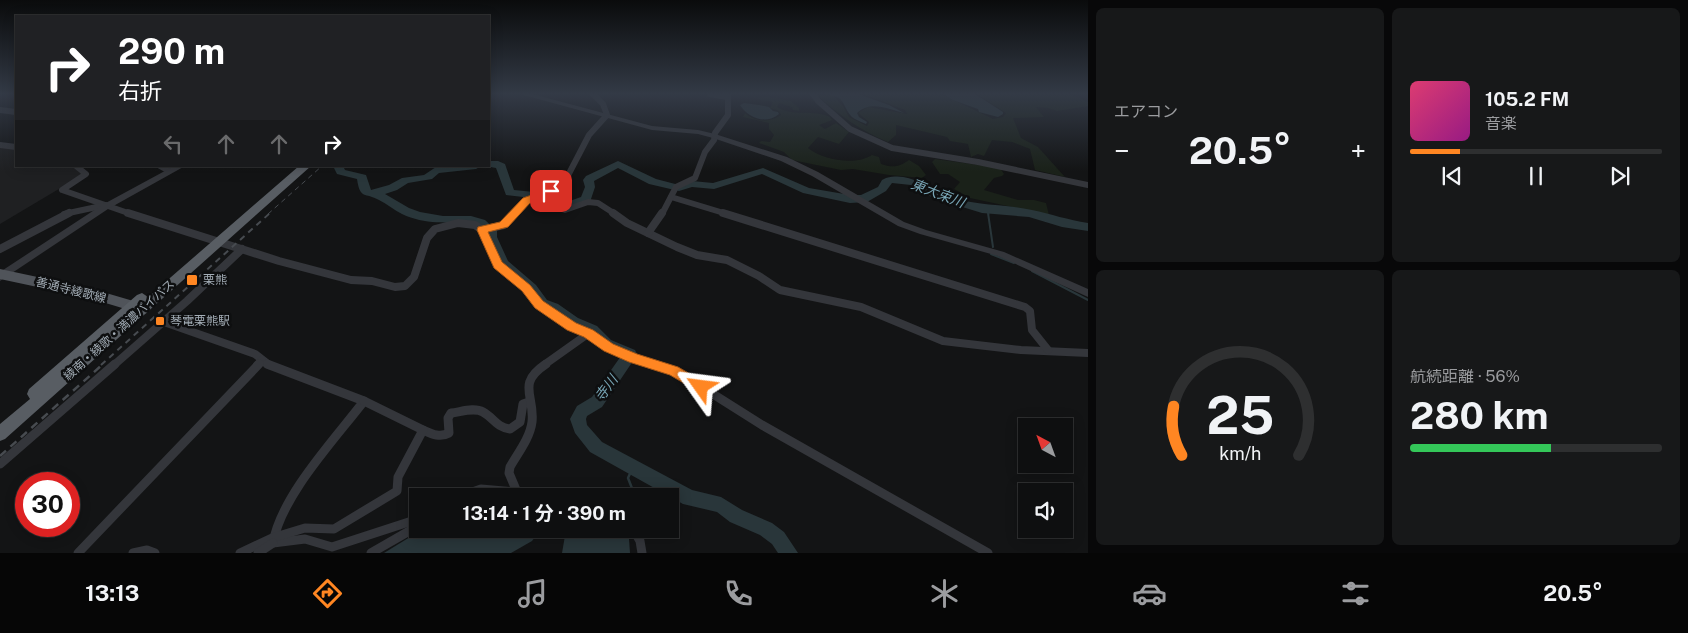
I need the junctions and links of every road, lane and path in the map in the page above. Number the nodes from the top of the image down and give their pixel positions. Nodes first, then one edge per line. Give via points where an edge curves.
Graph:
1 (603, 120) edge
2 (624, 120) edge
3 (725, 120) edge
4 (839, 120) edge
5 (715, 136) junction
6 (0, 145) edge
7 (15, 147) edge
8 (77, 167) edge
9 (162, 167) edge
10 (179, 167) edge
11 (296, 167) edge
12 (305, 167) edge
13 (169, 171) junction
14 (1088, 185) edge
15 (537, 197) junction
16 (671, 197) junction
17 (106, 205) junction
18 (486, 229) junction
19 (648, 233) junction
20 (215, 241) junction
21 (0, 249) edge
22 (242, 249) junction
23 (1, 275) edge
24 (1088, 294) edge
25 (137, 308) junction
26 (164, 322) junction
27 (588, 333) junction
28 (1048, 350) junction
29 (1088, 354) edge
30 (262, 360) junction
31 (364, 401) junction
32 (528, 402) junction
33 (0, 424) edge
34 (423, 430) junction
35 (0, 434) edge
36 (0, 464) edge
37 (515, 488) edge
38 (409, 522) edge
39 (409, 531) edge
40 (638, 538) edge
41 (272, 540) junction
42 (78, 553) edge
43 (133, 553) edge
44 (155, 553) edge
45 (240, 553) edge
46 (258, 553) edge
47 (371, 553) edge
48 (642, 553) edge
49 (988, 553) edge

1 - 15 street via 589,135 562,187
2 - 5 street via 652,128
3 - 5 street
4 - 14 street via 850,129 892,148
5 - 16 street via 695,178 675,187
5 - 24 street via 791,162 907,226 1002,254
6 - 7 street
8 - 17 street via 86,174 62,190
9 - 13 street
10 - 13 street
11 - 20 highway, 綾南・綾歌・満濃バイパス
12 - 20 highway, 綾南・綾歌・満濃バイパス
13 - 17 street
15 - 18 street via 527,200 504,224
15 - 19 street via 565,210 588,202 598,204
16 - 19 street
16 - 28 street via 1025,307 1030,311 1032,330
17 - 20 street
17 - 21 street via 65,214
17 - 23 street
18 - 22 street via 458,223 435,229 427,238 414,278 401,287 351,280
18 - 27 street via 502,270 526,288 539,304
19 - 28 street via 697,255 727,260 780,290 860,307 943,341
20 - 22 street
20 - 25 highway, 綾南・綾歌・満濃バイパス
22 - 26 street
23 - 25 main road, 善通寺綾歌線
25 - 33 highway, 綾南・綾歌・満濃バイパス
25 - 35 highway, 綾南・綾歌・満濃バイパス
26 - 30 street via 255,354
26 - 36 street
27 - 32 street via 535,371 528,385
27 - 49 street via 601,344 686,377 762,425
28 - 29 street
30 - 31 street via 270,366
30 - 42 street
31 - 34 street
31 - 41 street via 289,502
32 - 34 street via 523,404 520,422 510,429 496,426 486,414 478,411 451,413 447,435
32 - 37 street via 531,428 509,473
34 - 41 street via 398,477 397,491 334,529 305,528
38 - 41 street via 332,547 305,539
39 - 47 street
40 - 48 street
41 - 45 street
41 - 46 street
43 - 44 street via 147,550

